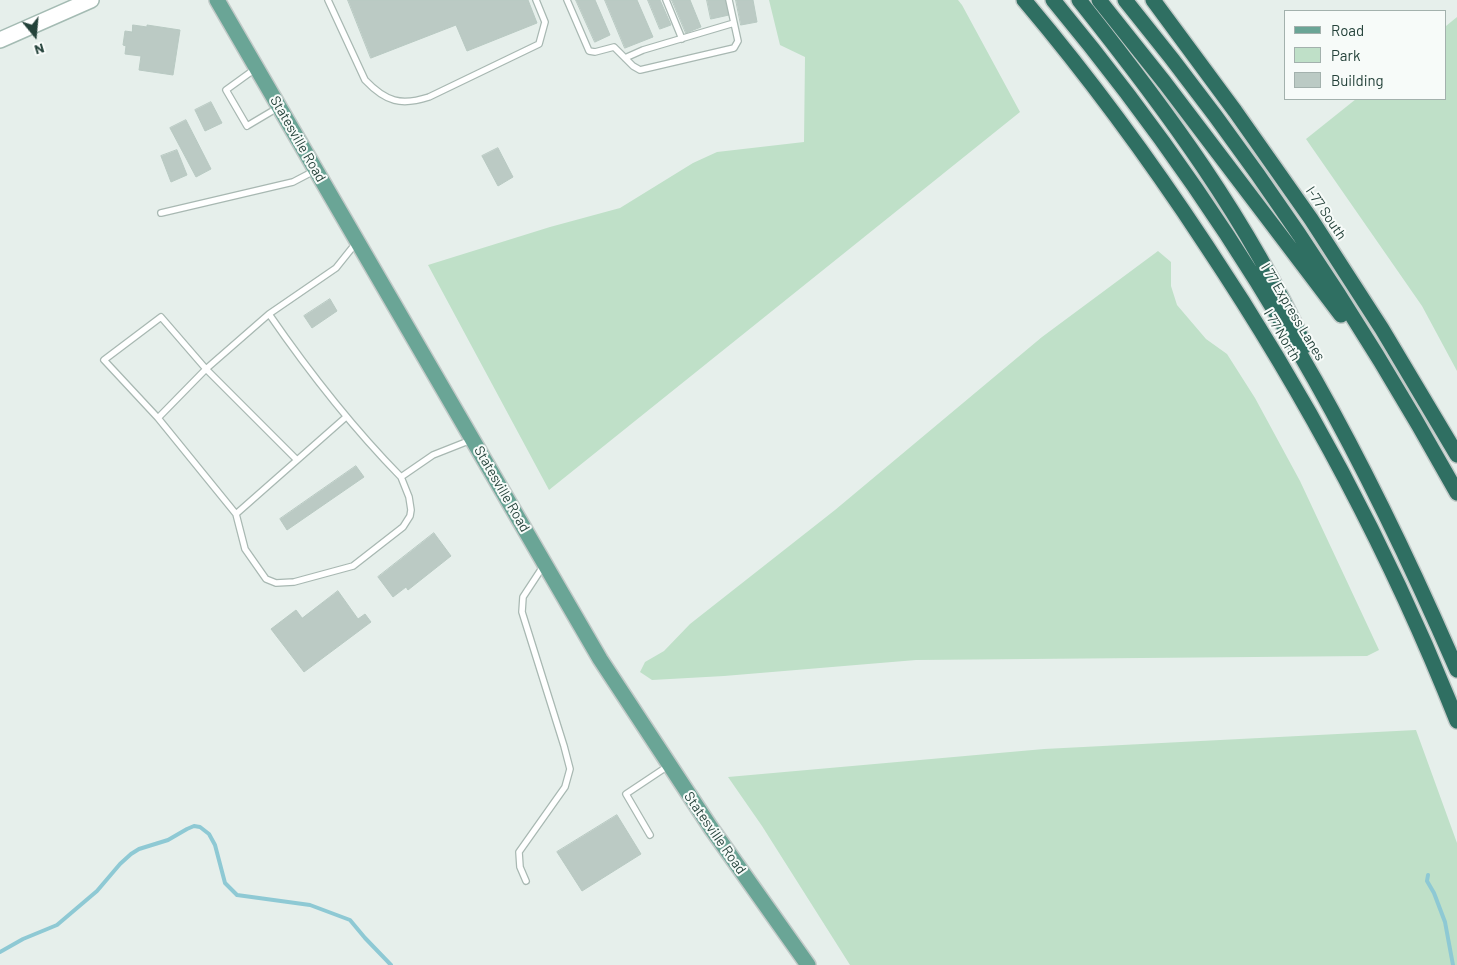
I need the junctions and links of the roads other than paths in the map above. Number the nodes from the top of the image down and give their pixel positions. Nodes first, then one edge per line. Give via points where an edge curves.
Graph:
1 (91, 0) edge
2 (217, 0) edge
3 (227, 0) edge
4 (328, 0) edge
5 (536, 0) edge
6 (567, 0) edge
7 (666, 0) edge
8 (729, 0) edge
9 (1024, 0) edge
10 (1053, 0) edge
11 (1079, 0) edge
12 (1099, 0) edge
13 (1125, 0) edge
14 (1153, 0) edge
15 (228, 19) junction
16 (734, 23) junction
17 (682, 39) junction
18 (0, 40) edge
19 (625, 58) junction
20 (257, 68) junction
21 (279, 107) junction
22 (316, 170) junction
23 (161, 213) dead end
24 (358, 242) junction
25 (269, 314) junction
26 (206, 369) junction
27 (1400, 394) junction
28 (346, 416) junction
29 (158, 418) junction
30 (1346, 436) junction
31 (473, 439) junction
32 (1457, 455) edge
33 (297, 460) junction
34 (401, 477) junction
35 (1457, 493) edge
36 (236, 514) junction
37 (545, 564) junction
38 (1457, 670) edge
39 (1457, 721) edge
40 (669, 765) junction
41 (650, 835) dead end
42 (526, 881) dead end
43 (808, 965) edge

1 - 18 main road
2 - 15 main road, Statesville Road
3 - 15 main road
4 - 5 lane via 365,80 386,97 414,102 539,44 544,22
6 - 19 lane via 589,51 614,46
7 - 17 lane
8 - 16 lane
9 - 39 highway, I 77 North via 1156,170 1229,279 1291,381 1387,561
10 - 30 highway, I 77 Express Lanes via 1135,105 1210,211 1282,323
11 - 30 highway via 1184,138 1238,219 1296,326
12 - 27 highway via 1165,82
13 - 27 highway via 1258,175 1332,283
14 - 32 highway, I-77 South via 1311,219 1382,329
15 - 20 main road, Statesville Road
16 - 17 lane
16 - 19 lane via 738,41 734,48 640,70
17 - 19 lane
20 - 21 main road, Statesville Road
20 - 21 lane via 226,90 230,98 247,126
21 - 22 main road, Statesville Road
22 - 23 lane via 293,182
22 - 24 main road, Statesville Road
24 - 25 lane via 336,268
24 - 31 main road, Statesville Road
25 - 26 lane
25 - 28 lane
26 - 29 lane
26 - 29 lane via 161,317 104,360
26 - 33 lane
27 - 35 highway
28 - 33 lane
28 - 34 lane
29 - 36 lane
30 - 38 highway, I 77 Express Lanes via 1405,553
31 - 34 lane via 433,455
31 - 37 main road, Statesville Road
33 - 36 lane
34 - 36 lane via 412,510 403,527 353,566 294,582 276,583 266,579 246,548
37 - 40 main road, Statesville Road via 600,659
37 - 42 lane via 524,597 522,612 570,769 565,786 519,852 520,867
40 - 41 lane via 626,794
40 - 43 main road, Statesville Road

